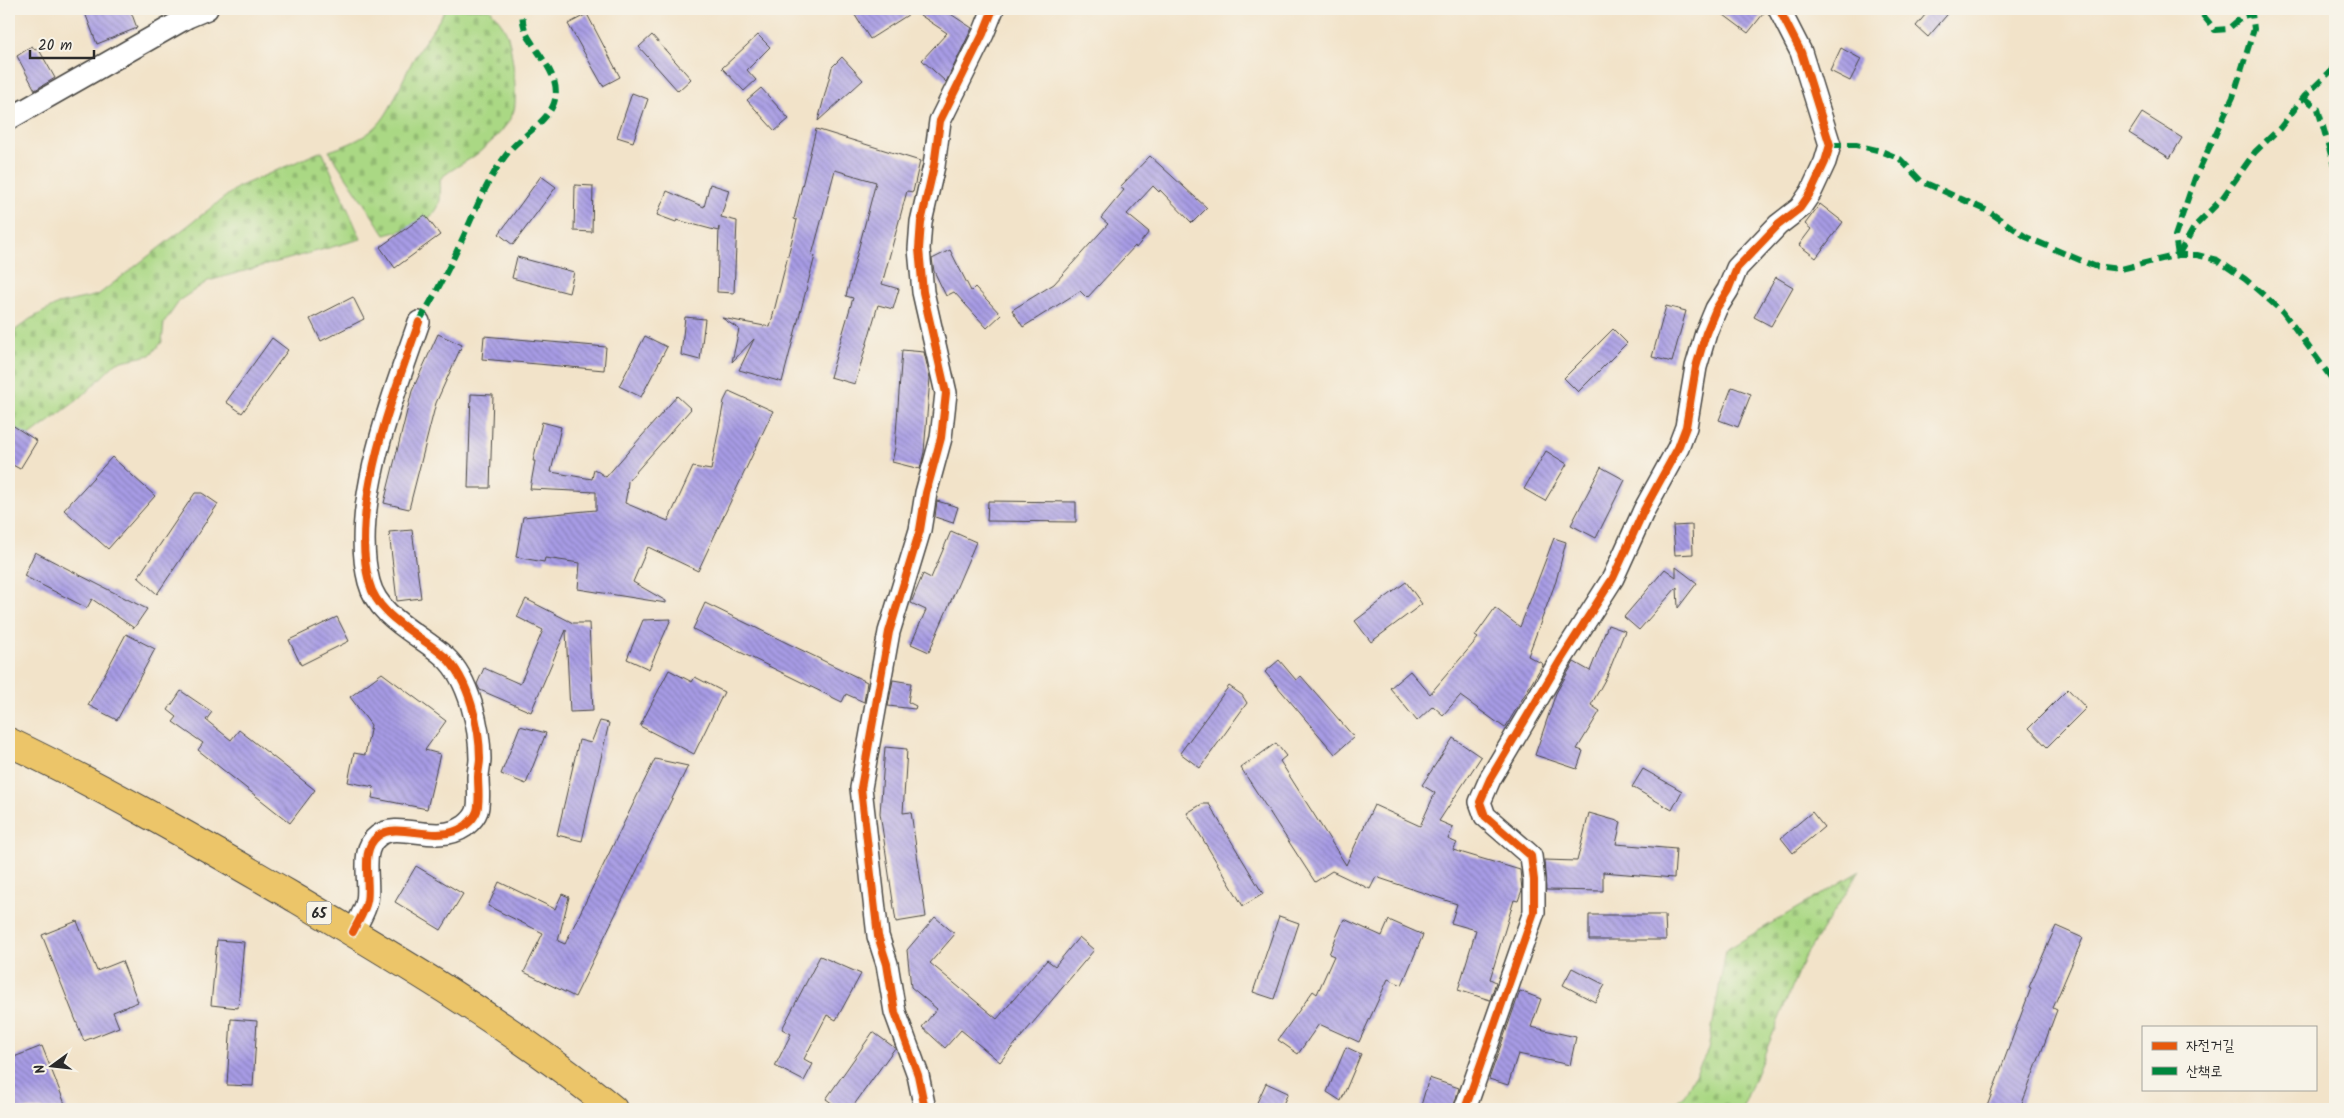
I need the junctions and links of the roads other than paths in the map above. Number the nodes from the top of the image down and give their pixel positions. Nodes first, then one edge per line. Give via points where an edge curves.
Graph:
1 (207, 9) edge
2 (993, 9) edge
3 (1779, 9) edge
4 (9, 119) edge
5 (419, 322) dead end
6 (9, 742) edge
7 (353, 932) junction
8 (613, 1109) edge
9 (925, 1109) edge
10 (1465, 1109) edge

1 - 4 street
2 - 9 street via 940,121 921,222 918,249 923,292 946,393 941,438 920,530 889,632 861,788 878,936 887,964 895,1012 918,1075
3 - 10 street via 1801,52 1830,145 1811,192 1800,208 1778,225 1737,268 1706,333 1696,367 1686,427 1678,448 1612,578 1490,779 1480,802 1485,816 1531,856 1534,912
5 - 7 street via 377,459 364,524 363,555 369,584 379,605 446,658 461,676 478,733 477,811 460,829 443,834 389,830 377,836 367,860 367,902
6 - 7 main road, 65 via 135,805
7 - 8 main road, 65 via 499,1024

